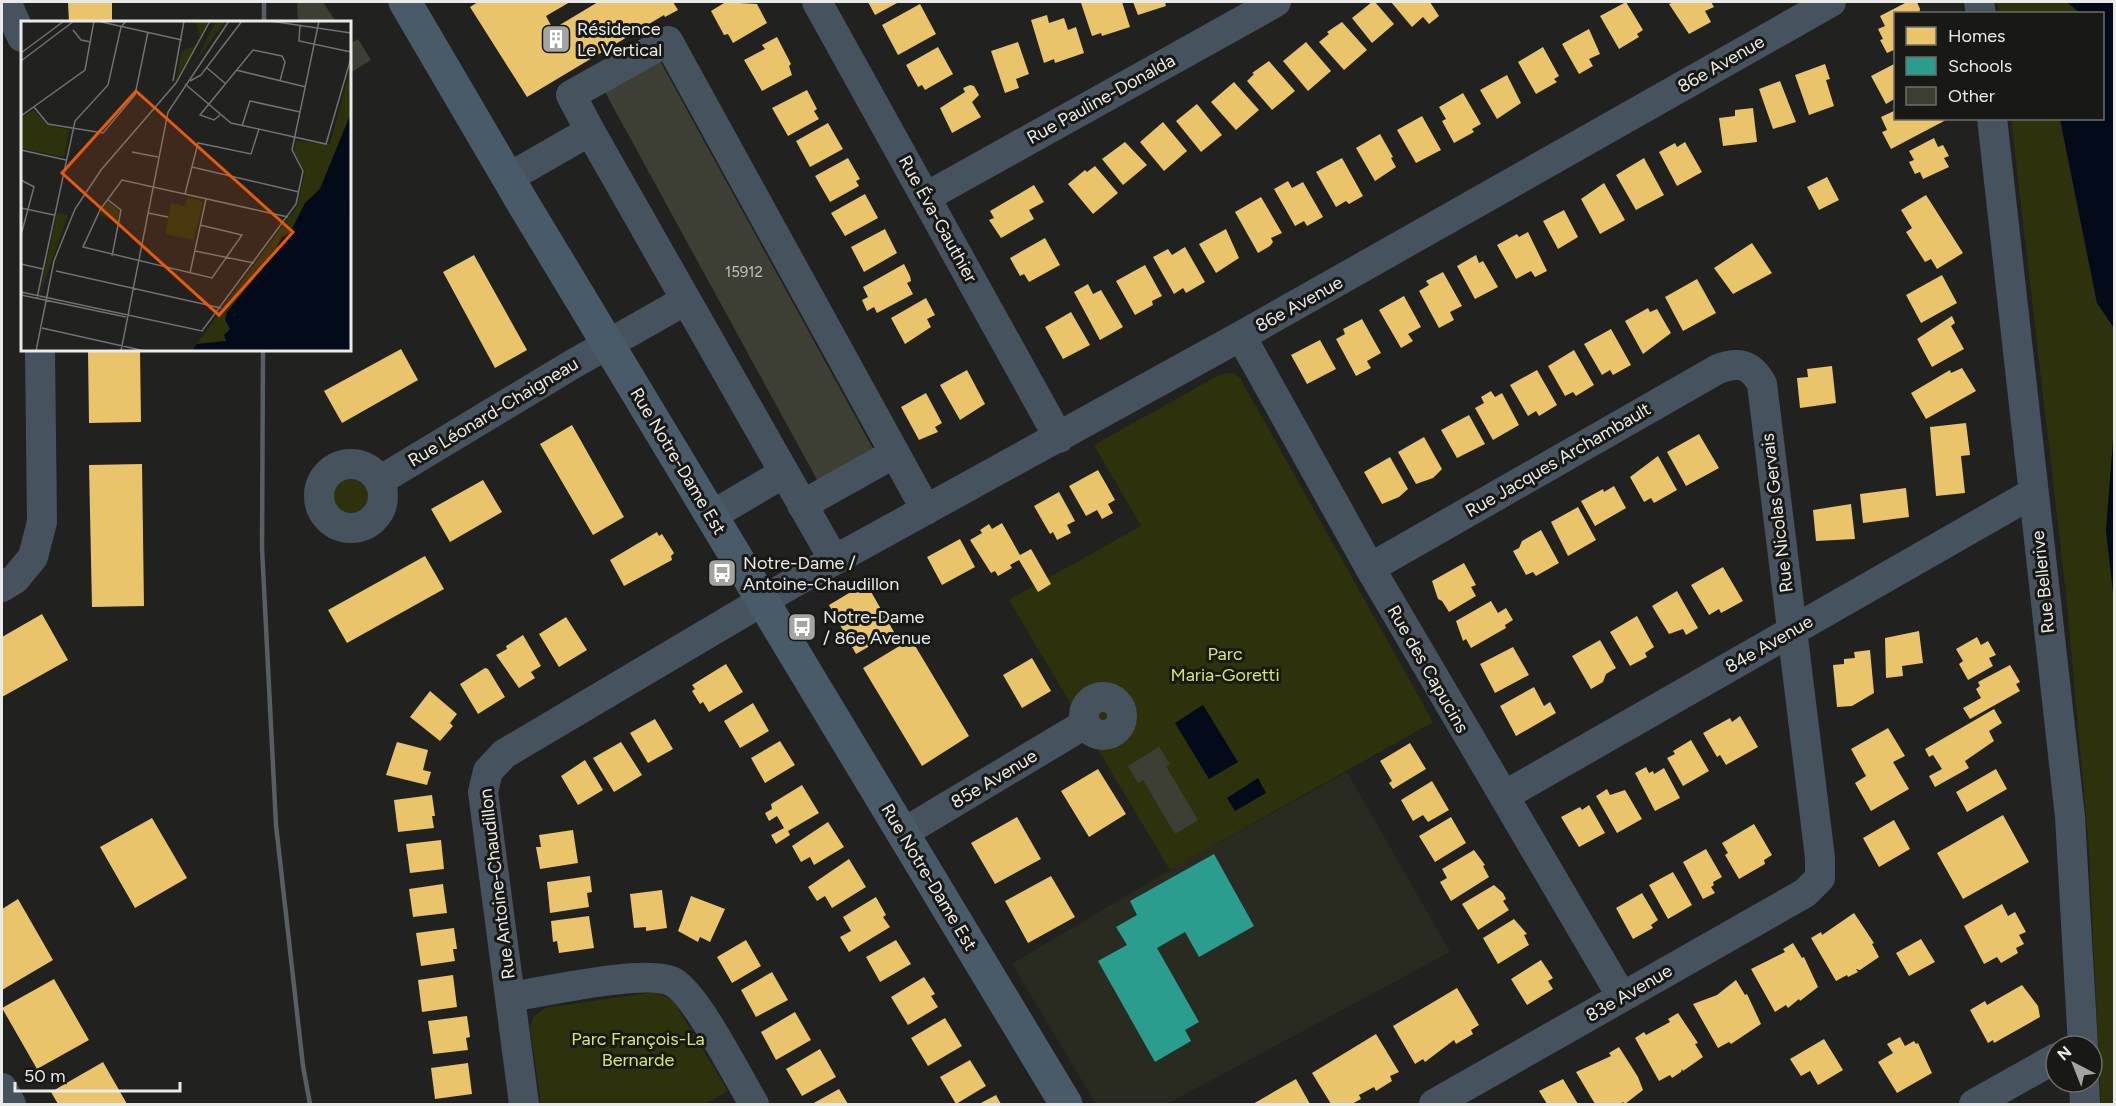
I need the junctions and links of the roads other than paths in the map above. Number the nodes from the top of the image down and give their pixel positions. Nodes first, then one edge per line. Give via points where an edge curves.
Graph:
1 (6, 2) edge
2 (405, 2) edge
3 (817, 2) edge
4 (1276, 2) edge
5 (1831, 2) edge
6 (21, 35) edge
7 (1992, 120) edge
8 (590, 131) junction
9 (508, 178) junction
10 (926, 196) junction
11 (686, 300) junction
12 (1241, 336) junction
13 (608, 344) junction
14 (40, 351) edge
15 (1750, 367) joint
16 (1059, 438) junction
17 (895, 453) junction
18 (784, 473) junction
19 (379, 481) dead end
20 (2033, 493) junction
21 (802, 505) junction
22 (926, 510) junction
23 (711, 516) junction
24 (834, 560) junction
25 (1370, 568) junction
26 (2, 587) edge
27 (763, 601) junction
28 (1791, 632) junction
29 (1085, 724) dead end
30 (1504, 795) junction
31 (903, 833) junction
32 (1820, 878) joint
33 (510, 997) junction
34 (1622, 997) junction
35 (2080, 1034) edge
36 (2044, 1065) edge
37 (2, 1088) edge
38 (11, 1104) edge
39 (524, 1104) edge
40 (754, 1104) edge
41 (1066, 1104) edge
42 (1434, 1104) edge
43 (1974, 1104) edge

1 - 6 street
2 - 9 main road, Rue Notre-Dame Est
3 - 10 street, Rue Éva-Gauthier
4 - 10 street, Rue Pauline-Donalda
5 - 12 street, 86e Avenue
7 - 20 street, Rue Bellerive
8 - 9 street
8 - 11 street
8 - 17 street via 571,95 668,41
9 - 13 main road, Rue Notre-Dame Est
10 - 16 street, Rue Éva-Gauthier
11 - 13 street, Rue Léonard-Chaigneau
11 - 18 street
12 - 16 street, 86e Avenue
12 - 25 street, Rue des Capucins
13 - 19 street, Rue Léonard-Chaigneau
13 - 23 main road, Rue Notre-Dame Est
14 - 26 street via 42,522 28,565
15 - 25 street, Rue Jacques Archambault via 1740,364 1718,369
15 - 28 street, Rue Nicolas Gervais via 1762,384
16 - 22 street, 86e Avenue
17 - 21 street
17 - 22 street
18 - 21 street
18 - 23 street
20 - 28 street, 84e Avenue
20 - 35 street, Rue Bellerive via 2070,817
21 - 24 street
22 - 24 street, 86e Avenue
23 - 27 main road, Rue Notre-Dame Est
24 - 27 street, 86e Avenue
25 - 30 street, Rue des Capucins
27 - 31 main road, Rue Notre-Dame Est
27 - 33 street, Rue Antoine-Chaudillon via 516,746 488,771 483,792
28 - 30 street, 84e Avenue
28 - 32 street, Rue Nicolas Gervais
29 - 31 street, 85e Avenue
30 - 34 street, Rue des Capucins
31 - 41 main road, Rue Notre-Dame Est
32 - 34 street, 83e Avenue via 1805,892
33 - 39 street, Rue Antoine-Chaudillon
33 - 40 street via 646,977 673,982 690,999
34 - 42 street, 83e Avenue
36 - 43 street
37 - 38 street

